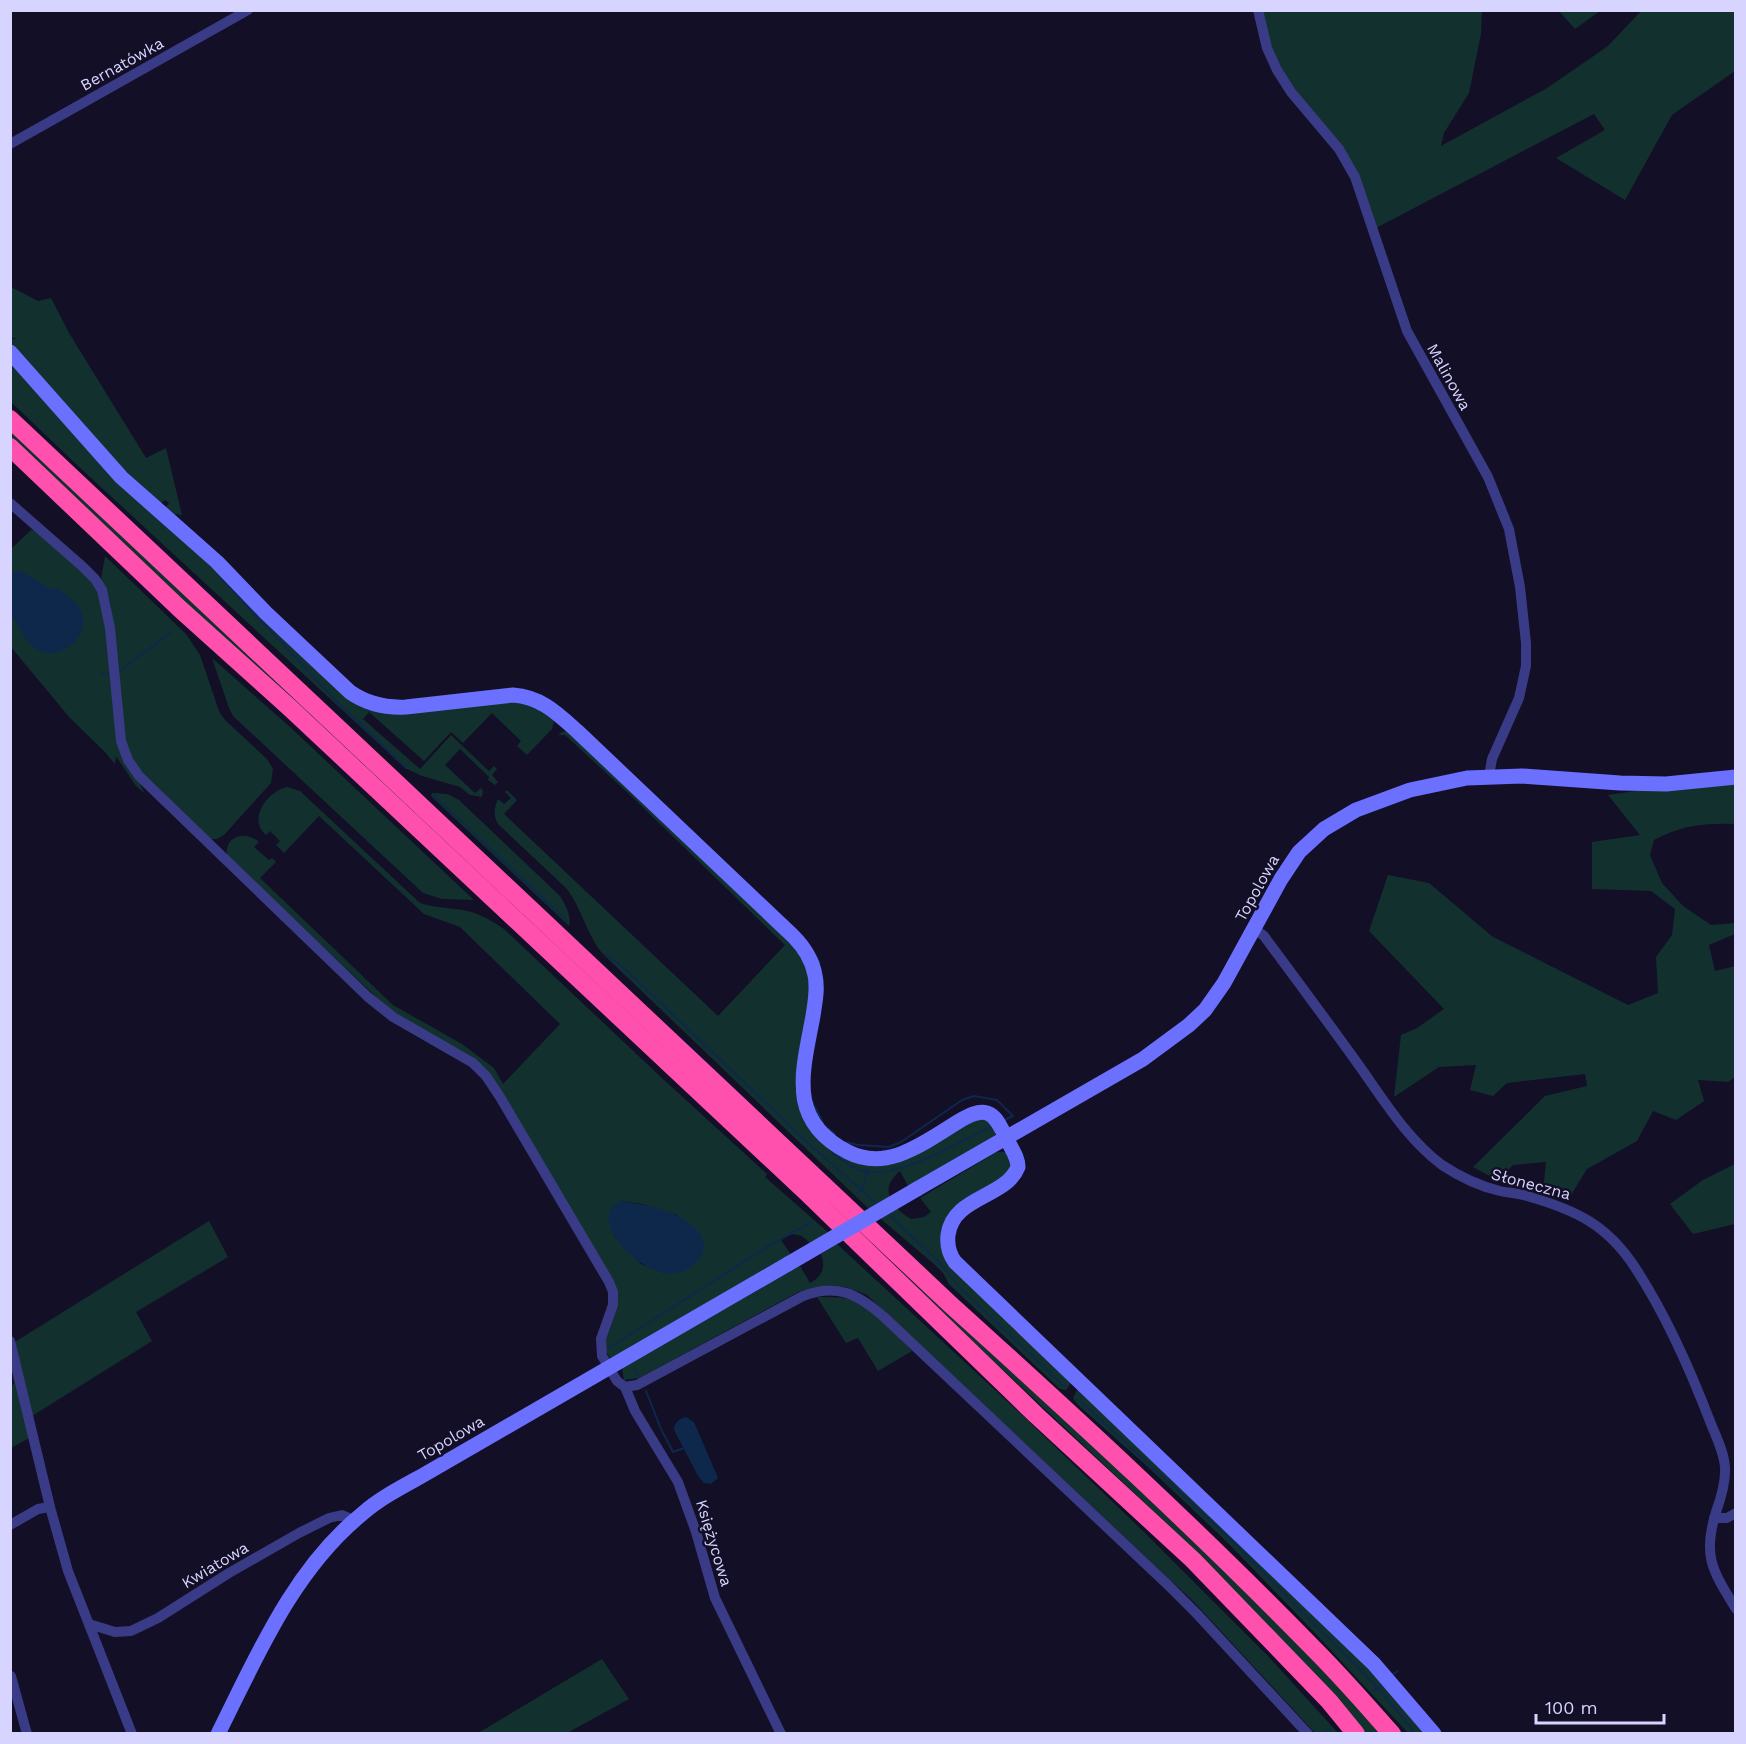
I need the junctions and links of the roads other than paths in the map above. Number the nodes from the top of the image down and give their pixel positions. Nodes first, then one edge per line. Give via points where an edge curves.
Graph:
1 (248, 10) edge
2 (1258, 10) edge
3 (10, 144) edge
4 (10, 352) edge
5 (10, 418) edge
6 (10, 447) edge
7 (10, 503) edge
8 (1489, 776) junction
9 (1736, 777) edge
10 (1255, 929) junction
11 (1006, 1138) junction
12 (10, 1341) edge
13 (609, 1368) junction
14 (626, 1387) junction
15 (50, 1507) junction
16 (1736, 1513) edge
17 (1714, 1518) junction
18 (354, 1520) junction
19 (10, 1524) edge
20 (1736, 1609) edge
21 (89, 1624) junction
22 (11, 1676) edge
23 (27, 1734) edge
24 (132, 1734) edge
25 (218, 1734) edge
26 (781, 1734) edge
27 (1308, 1734) edge
28 (1356, 1734) edge
29 (1392, 1734) edge
30 (1434, 1734) edge

1 - 3 street, Bernatówka
2 - 8 street, Malinowa via 1277,70 1333,141 1355,177 1407,330 1488,477 1507,521 1518,574 1526,666 1519,698 1492,759
4 - 11 street via 121,477 218,562 350,692 362,700 390,707 513,695 541,701 793,936 809,957 816,982 802,1093 816,1126 836,1145 856,1156 888,1158 909,1151 981,1112 994,1118
5 - 29 highway via 1204,1539 1317,1651
6 - 28 highway via 1193,1560
7 - 13 street via 82,566 102,590 110,627 121,741 139,776 368,997 393,1017 459,1053 486,1076 609,1282 613,1305 600,1346
8 - 9 street, Topolowa via 1648,784
8 - 10 street, Topolowa via 1444,781 1398,793 1329,825 1288,866
10 - 11 street, Topolowa via 1220,989 1189,1025 1143,1059
10 - 17 street, Słoneczna via 1420,1146 1479,1185 1574,1212 1605,1231 1636,1268 1702,1400 1721,1450 1725,1477
11 - 13 street, Topolowa, bridge
11 - 30 street via 1017,1160 1016,1170 1010,1179 954,1218 947,1239 952,1258 1343,1634
12 - 15 street
13 - 14 street, Księżycowa
13 - 18 street, Topolowa via 420,1477
14 - 26 street, Księżycowa via 635,1411 678,1482 715,1598
14 - 27 street via 637,1385 803,1296 829,1290 855,1296 884,1317 1167,1584
15 - 19 street
15 - 21 street via 68,1571
16 - 17 street
17 - 20 street, Słoneczna via 1710,1558
18 - 21 street, Kwiatowa via 342,1515 317,1523 131,1631 115,1632
18 - 25 street, Topolowa via 320,1556 284,1607
21 - 24 street
22 - 23 street

